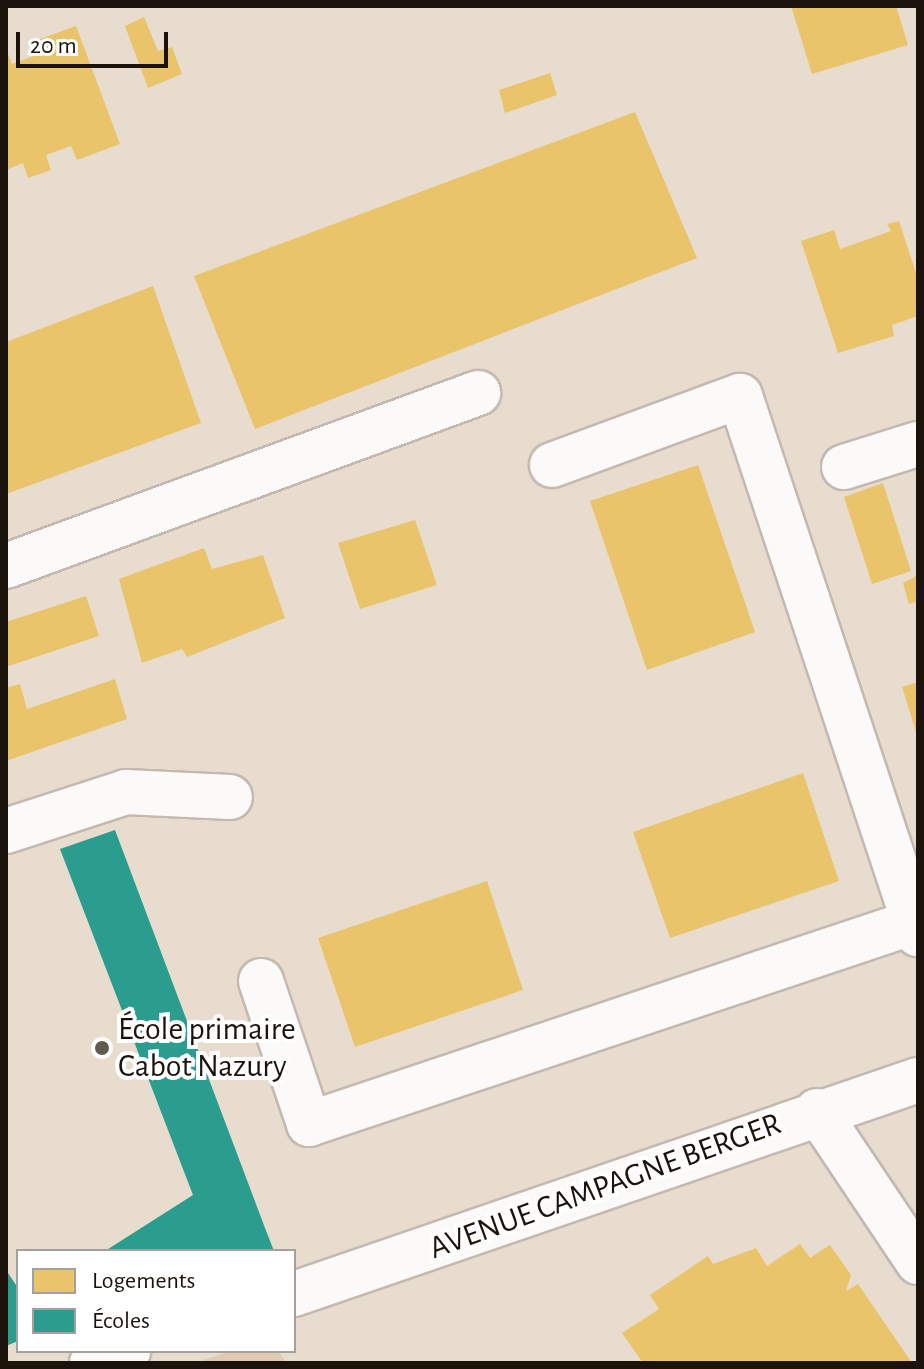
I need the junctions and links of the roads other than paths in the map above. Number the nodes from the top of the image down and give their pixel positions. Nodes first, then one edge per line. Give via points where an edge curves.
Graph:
1 (478, 393) dead end
2 (918, 444) edge
3 (552, 465) dead end
4 (844, 467) dead end
5 (6, 566) edge
6 (230, 797) dead end
7 (6, 831) edge
8 (916, 928) edge
9 (261, 981) dead end
10 (918, 1080) edge
11 (817, 1111) junction
12 (918, 1262) edge
13 (296, 1293) edge
14 (122, 1353) edge
15 (92, 1363) edge

1 - 5 street
2 - 4 street
3 - 8 street via 740,396
6 - 7 street via 126,792
8 - 9 street via 309,1124
10 - 11 street, AVENUE CAMPAGNE BERGER
11 - 12 street
11 - 13 street, AVENUE CAMPAGNE BERGER
14 - 15 street

